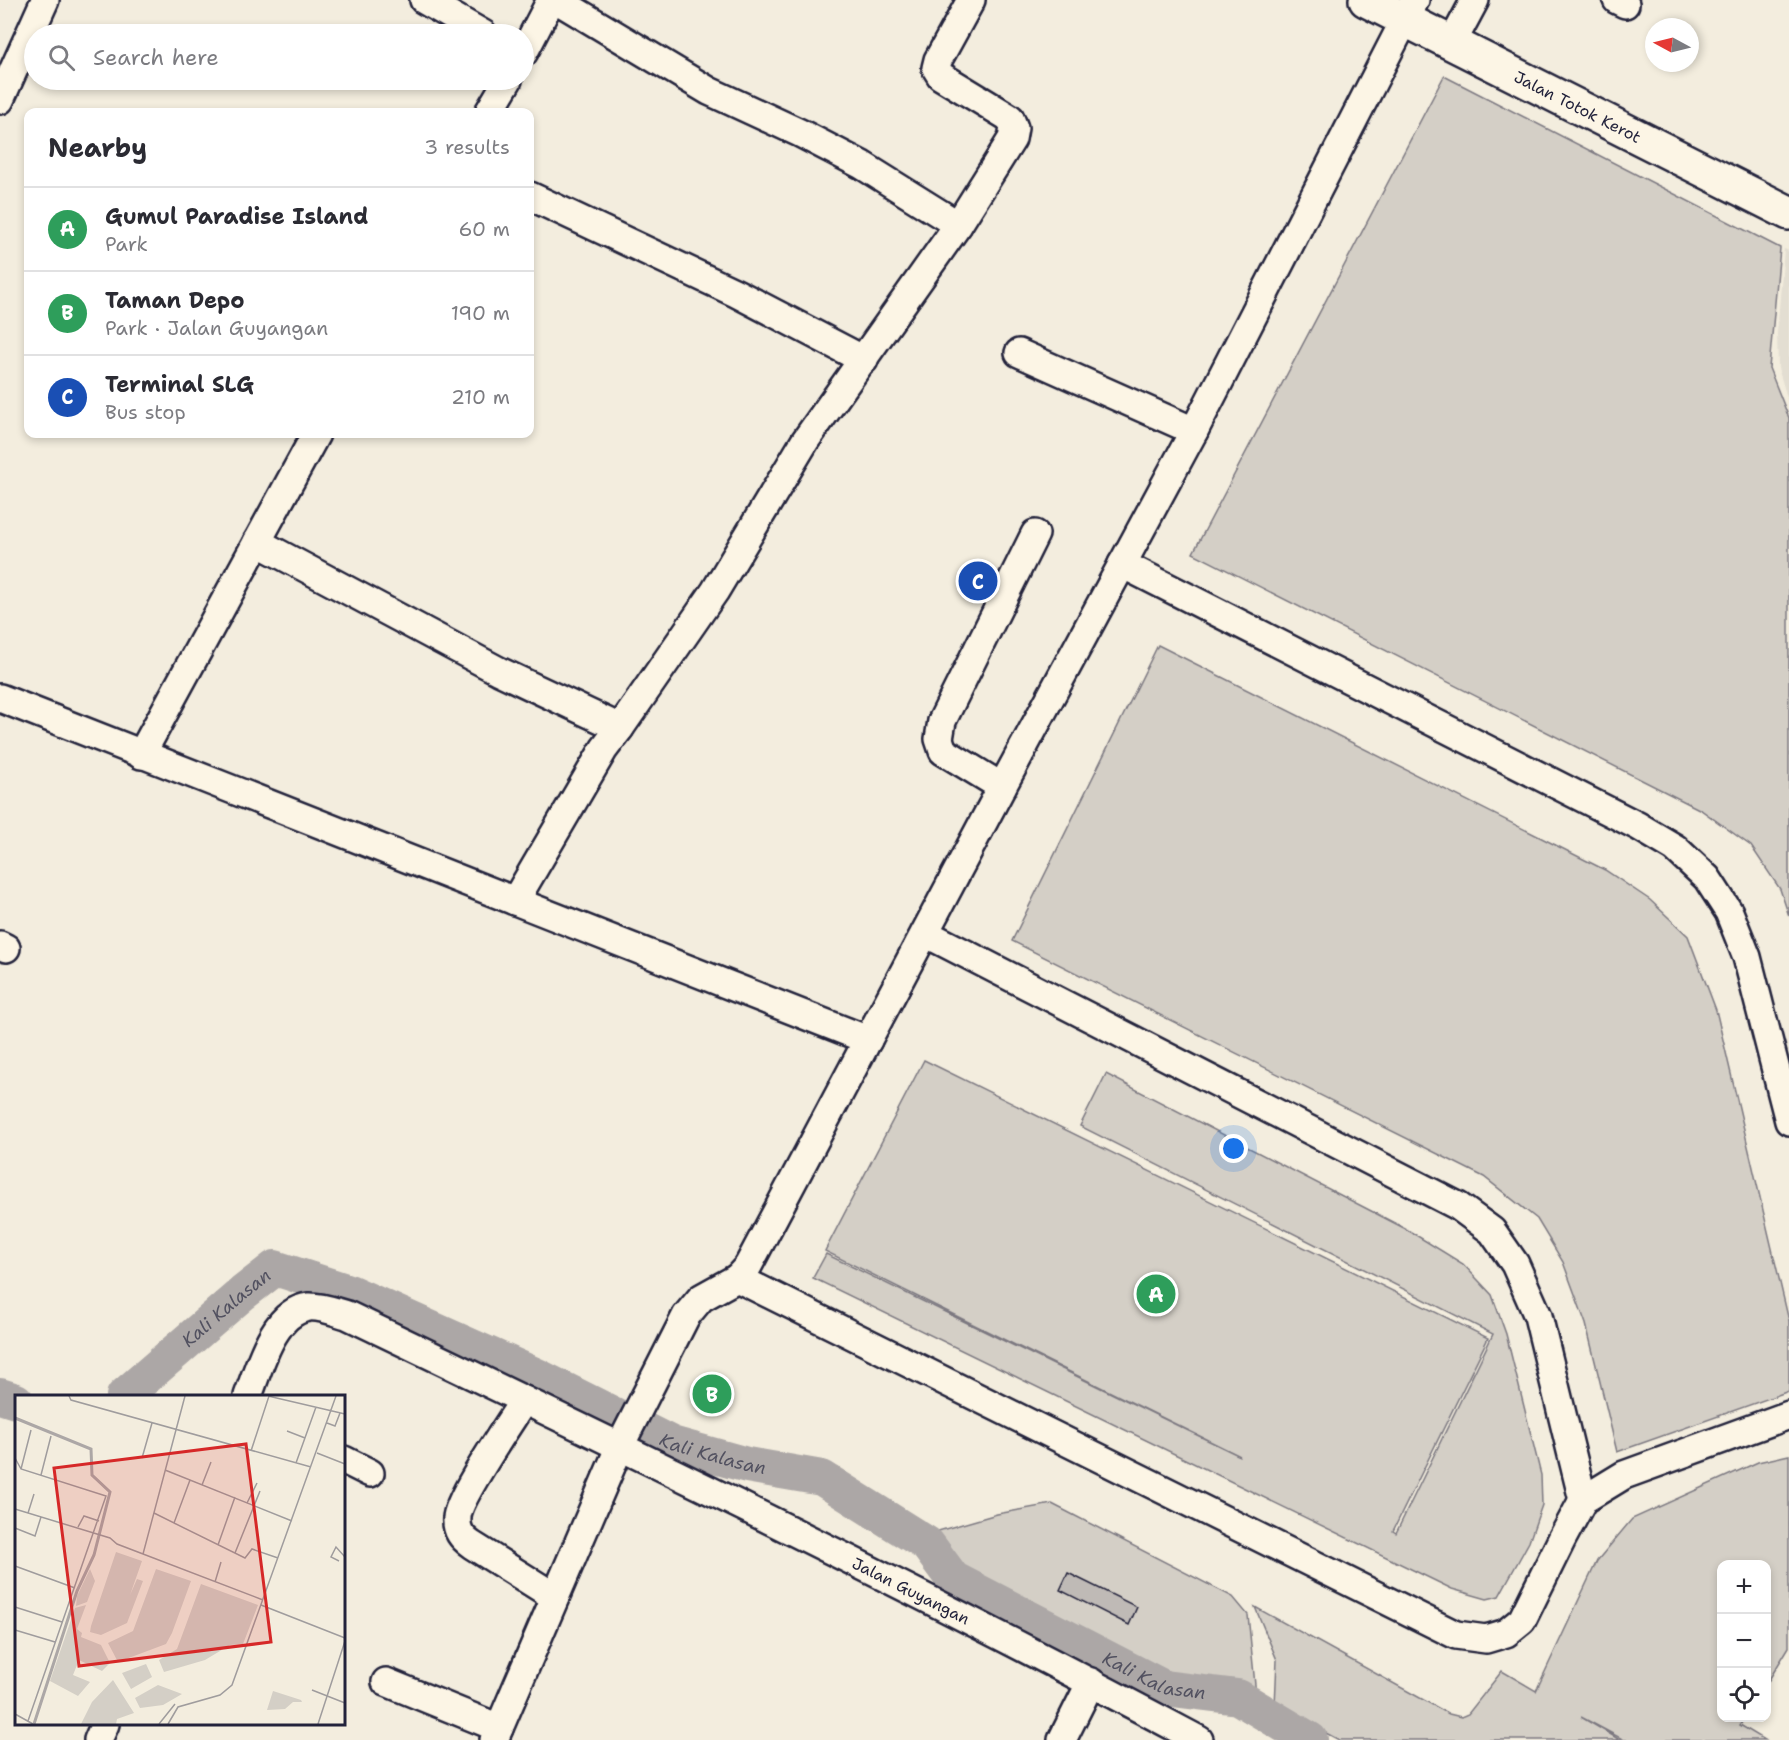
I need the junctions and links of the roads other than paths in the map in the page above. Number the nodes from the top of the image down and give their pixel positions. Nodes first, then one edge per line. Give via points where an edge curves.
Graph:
1 (45, 0) edge
2 (424, 0) edge
3 (551, 0) edge
4 (557, 0) edge
5 (971, 0) edge
6 (1366, 0) edge
7 (1475, 0) edge
8 (1410, 10) edge
9 (34, 24) edge
10 (466, 24) edge
11 (534, 33) edge
12 (1452, 43) junction
13 (24, 47) edge
14 (502, 90) edge
15 (0, 100) edge
16 (491, 108) edge
17 (534, 198) edge
18 (1789, 213) edge
19 (958, 225) junction
20 (1019, 353) dead end
21 (864, 360) junction
22 (1194, 430) junction
23 (309, 438) edge
24 (1035, 534) dead end
25 (257, 543) junction
26 (1122, 564) junction
27 (0, 698) edge
28 (620, 728) junction
29 (141, 755) junction
30 (1002, 787) junction
31 (514, 902) junction
32 (926, 933) junction
33 (868, 1040) junction
34 (1789, 1122) edge
35 (737, 1278) junction
36 (248, 1395) edge
37 (524, 1400) junction
38 (1789, 1415) edge
39 (623, 1439) junction
40 (345, 1460) edge
41 (370, 1473) dead end
42 (1583, 1500) junction
43 (555, 1597) junction
44 (386, 1682) dead end
45 (1091, 1682) junction
46 (105, 1725) edge
47 (496, 1734) edge
48 (98, 1740) edge
49 (1062, 1740) edge
50 (1199, 1740) edge

1 - 9 street
2 - 10 street
3 - 11 street
4 - 19 street via 709,91 862,165
5 - 19 street via 936,68 941,76 1010,118 1014,128 1012,139
6 - 8 main road, Jalan Totok Kerot
7 - 12 street
8 - 12 main road, Jalan Totok Kerot
8 - 22 street
12 - 18 main road, Jalan Totok Kerot
13 - 15 street
14 - 16 street
17 - 21 street via 736,293
19 - 21 street
20 - 22 street
21 - 28 street via 805,441 715,591
22 - 26 street
23 - 25 street
24 - 30 street via 942,721 939,739 943,751
25 - 28 street via 499,671
25 - 29 street
26 - 30 street
26 - 34 street via 1617,815 1674,848 1707,878 1729,912 1747,957
27 - 29 street
28 - 31 street
29 - 31 street
30 - 32 street
31 - 33 street
32 - 33 street
32 - 42 street via 1458,1206 1492,1231 1515,1264 1538,1316
33 - 35 street via 748,1266
35 - 39 street via 700,1298 686,1316
35 - 42 street via 1456,1635 1486,1639 1506,1633 1522,1620
36 - 37 street, Jalan Guyangan via 264,1353 283,1322 293,1313 310,1307 346,1315
37 - 39 street, Jalan Guyangan
37 - 43 street via 459,1507 458,1529 472,1545
38 - 42 street via 1624,1475
39 - 43 street
39 - 45 street, Jalan Guyangan
40 - 41 street
43 - 47 street
44 - 47 street
45 - 49 street
45 - 50 street, Jalan Guyangan
46 - 48 street

